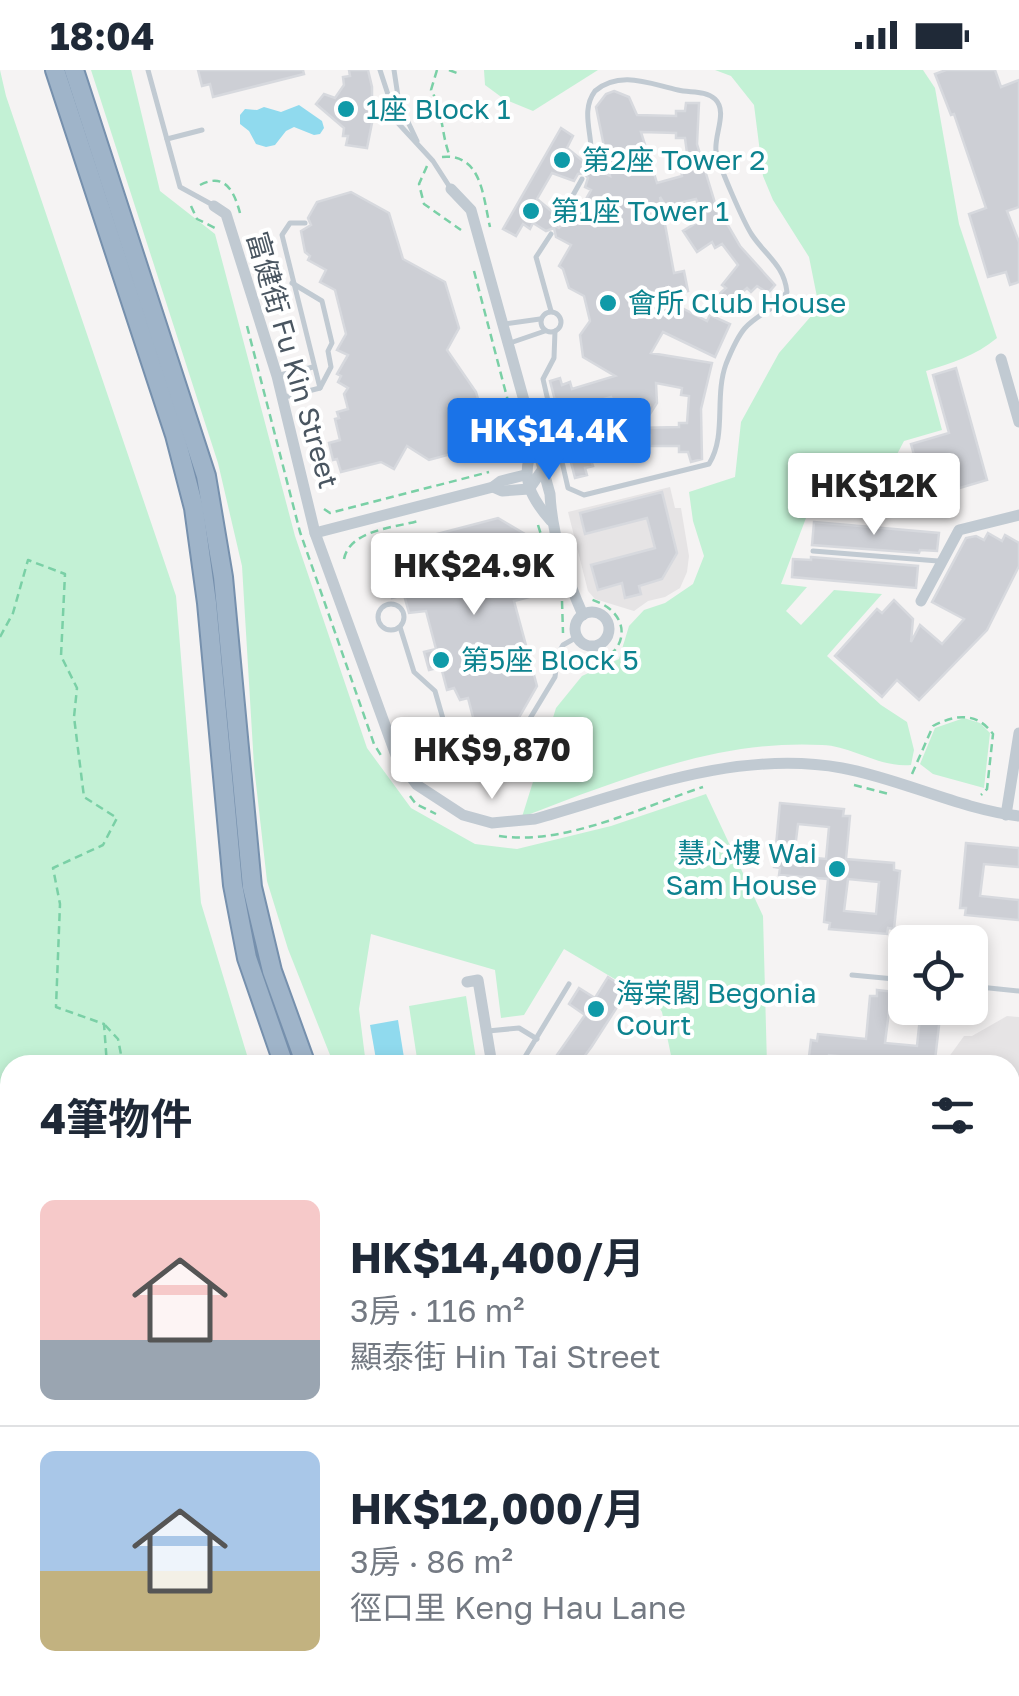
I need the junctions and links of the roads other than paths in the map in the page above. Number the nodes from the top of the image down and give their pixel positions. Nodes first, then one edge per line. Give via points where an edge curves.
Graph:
1 (55, 70) edge
2 (74, 70) edge
3 (148, 70) edge
4 (380, 70) edge
5 (394, 70) edge
6 (202, 130) dead end
7 (167, 139) junction
8 (418, 144) junction
9 (590, 165) dead end
10 (582, 179) dead end
11 (451, 189) joint
12 (214, 206) joint
13 (558, 222) dead end
14 (305, 224) dead end
15 (550, 234) dead end
16 (292, 283) junction
17 (551, 312) junction
18 (541, 318) junction
19 (504, 324) junction
20 (545, 331) junction
21 (555, 331) junction
22 (509, 344) junction
23 (1001, 360) dead end
24 (314, 366) junction
25 (277, 376) junction
26 (320, 388) junction
27 (282, 398) junction
28 (1019, 418) edge
29 (534, 446) junction
30 (543, 469) junction
31 (526, 475) junction
32 (493, 487) junction
33 (530, 489) junction
34 (1019, 516) edge
35 (552, 520) junction
36 (315, 533) junction
37 (812, 550) dead end
38 (941, 562) junction
39 (920, 601) dead end
40 (583, 615) junction
41 (400, 627) junction
42 (577, 637) junction
43 (1017, 738) edge
44 (1013, 816) edge
45 (852, 974) dead end
46 (888, 978) edge
47 (467, 982) dead end
48 (569, 984) dead end
49 (988, 988) edge
50 (1019, 991) edge
51 (486, 1032) junction
52 (536, 1039) junction
53 (281, 1055) edge
54 (302, 1055) edge
55 (490, 1055) edge
56 (526, 1055) edge

1 - 53 highway via 194,508 231,873 247,958
2 - 54 highway via 212,502 252,886 272,971
3 - 7 lane
4 - 8 lane via 397,122
5 - 8 lane via 399,102
6 - 7 lane
7 - 12 lane via 180,187
8 - 11 lane
9 - 21 lane via 588,107 606,80 639,75 712,96 720,117 716,150 752,234 784,273 787,292 745,328 726,364 720,448 709,464 584,495 568,488 543,379 554,358
10 - 13 lane
11 - 19 street via 471,210
12 - 25 street, 富健街 Fu Kin Street via 226,214
14 - 16 lane via 290,223 282,236
15 - 17 lane via 536,257
16 - 24 lane
16 - 26 lane via 322,301 332,367
17 - 18 lane
17 - 21 lane via 561,320
18 - 19 lane
18 - 20 lane
19 - 22 street
20 - 21 lane
20 - 22 lane
22 - 29 street
23 - 28 street
24 - 25 lane
24 - 26 lane
25 - 27 street, 富健街 Fu Kin Street
26 - 27 lane
27 - 36 street, 富健街 Fu Kin Street
29 - 30 street
29 - 31 street
30 - 33 street
30 - 35 street
31 - 32 street
31 - 33 street
32 - 33 street
32 - 36 street
33 - 35 street
34 - 38 street via 963,527
35 - 40 street
36 - 44 street, 富健街 Fu Kin Street via 397,758 417,785 463,815 520,822 713,769 774,762 844,768
37 - 38 lane
38 - 39 street
40 - 42 street
40 - 42 street via 604,617 609,634 597,646
41 - 41 lane via 381,625 381,610 400,608
41 - 42 lane via 414,672 435,690 452,750 467,757 511,745 524,733 554,676 558,654
43 - 44 street
45 - 46 lane
47 - 51 street via 478,980
48 - 52 lane
49 - 50 lane
51 - 52 lane via 519,1028
51 - 55 street
52 - 56 lane

